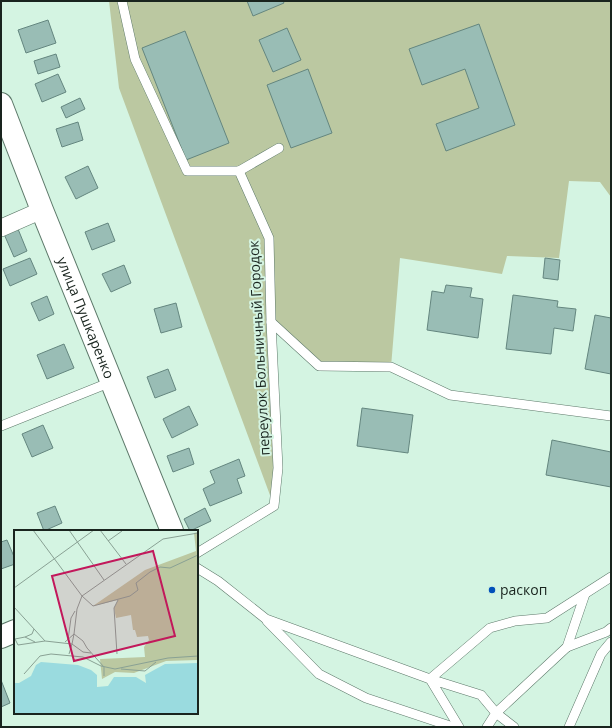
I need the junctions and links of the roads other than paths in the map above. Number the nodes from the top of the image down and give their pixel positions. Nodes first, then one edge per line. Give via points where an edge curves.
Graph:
1 (122, 1) edge
2 (1, 104) edge
3 (279, 148) dead end
4 (239, 171) junction
5 (42, 210) junction
6 (1, 228) edge
7 (271, 322) junction
8 (111, 382) junction
9 (611, 416) edge
10 (1, 426) edge
11 (172, 530) edge
12 (198, 552) edge
13 (198, 569) edge
14 (611, 577) edge
15 (585, 594) junction
16 (266, 619) junction
17 (611, 628) edge
18 (14, 632) edge
19 (1, 637) edge
20 (611, 642) edge
21 (567, 647) junction
22 (430, 680) junction
23 (496, 713) junction
24 (453, 727) edge
25 (459, 727) edge
26 (487, 727) edge
27 (514, 727) edge
28 (569, 727) edge

1 - 4 lane via 135,59 187,171
2 - 5 main road, улица Пушкаренко
3 - 4 lane
4 - 7 lane, переулок Больничный Городок via 269,238
5 - 6 street
5 - 8 main road, улица Пушкаренко
7 - 9 lane via 319,366 391,367 450,395
7 - 12 lane, переулок Больничный Городок via 278,468 274,506
8 - 10 lane
8 - 11 main road, улица Пушкаренко
13 - 16 lane
14 - 15 lane
15 - 21 lane
15 - 22 lane via 547,618 515,620 490,628
16 - 22 lane
16 - 24 lane via 319,674 366,698
17 - 21 lane
18 - 19 main road
20 - 28 lane via 601,654
21 - 23 lane
22 - 23 lane via 481,695
22 - 25 lane
23 - 26 lane
23 - 27 lane

